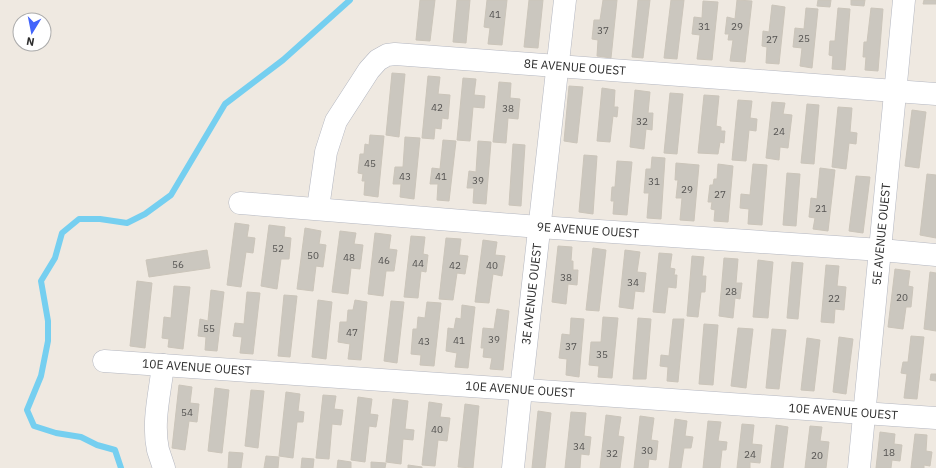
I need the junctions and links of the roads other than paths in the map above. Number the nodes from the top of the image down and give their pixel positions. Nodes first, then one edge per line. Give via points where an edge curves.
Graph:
1 (565, 0) edge
2 (904, 0) edge
3 (557, 67) junction
4 (894, 91) junction
5 (936, 94) edge
6 (240, 203) dead end
7 (318, 208) junction
8 (539, 227) junction
9 (881, 250) junction
10 (936, 255) edge
11 (104, 361) dead end
12 (163, 365) junction
13 (521, 390) junction
14 (864, 413) junction
15 (936, 418) edge
16 (164, 468) edge
17 (513, 468) edge
18 (859, 468) edge

1 - 3 street, 3E AVENUE OUEST
2 - 4 street, 5E AVENUE OUEST
3 - 4 street, 8E AVENUE OUEST
3 - 7 street, 8E AVENUE OUEST via 396,54 378,60 336,121 326,152
3 - 8 street, 3E AVENUE OUEST
4 - 5 street, 8E AVENUE OUEST
4 - 9 street, 5E AVENUE OUEST
6 - 7 street, 9E AVENUE OUEST
7 - 8 street, 9E AVENUE OUEST
8 - 9 street, 9E AVENUE OUEST
8 - 13 street, 3E AVENUE OUEST
9 - 10 street, 9E AVENUE OUEST
9 - 14 street, 5E AVENUE OUEST
11 - 12 street, 10E AVENUE OUEST
12 - 13 street, 10E AVENUE OUEST
12 - 16 street via 156,434
13 - 14 street, 10E AVENUE OUEST
13 - 17 street, 3E AVENUE OUEST
14 - 15 street, 10E AVENUE OUEST
14 - 18 street, 5E AVENUE OUEST

